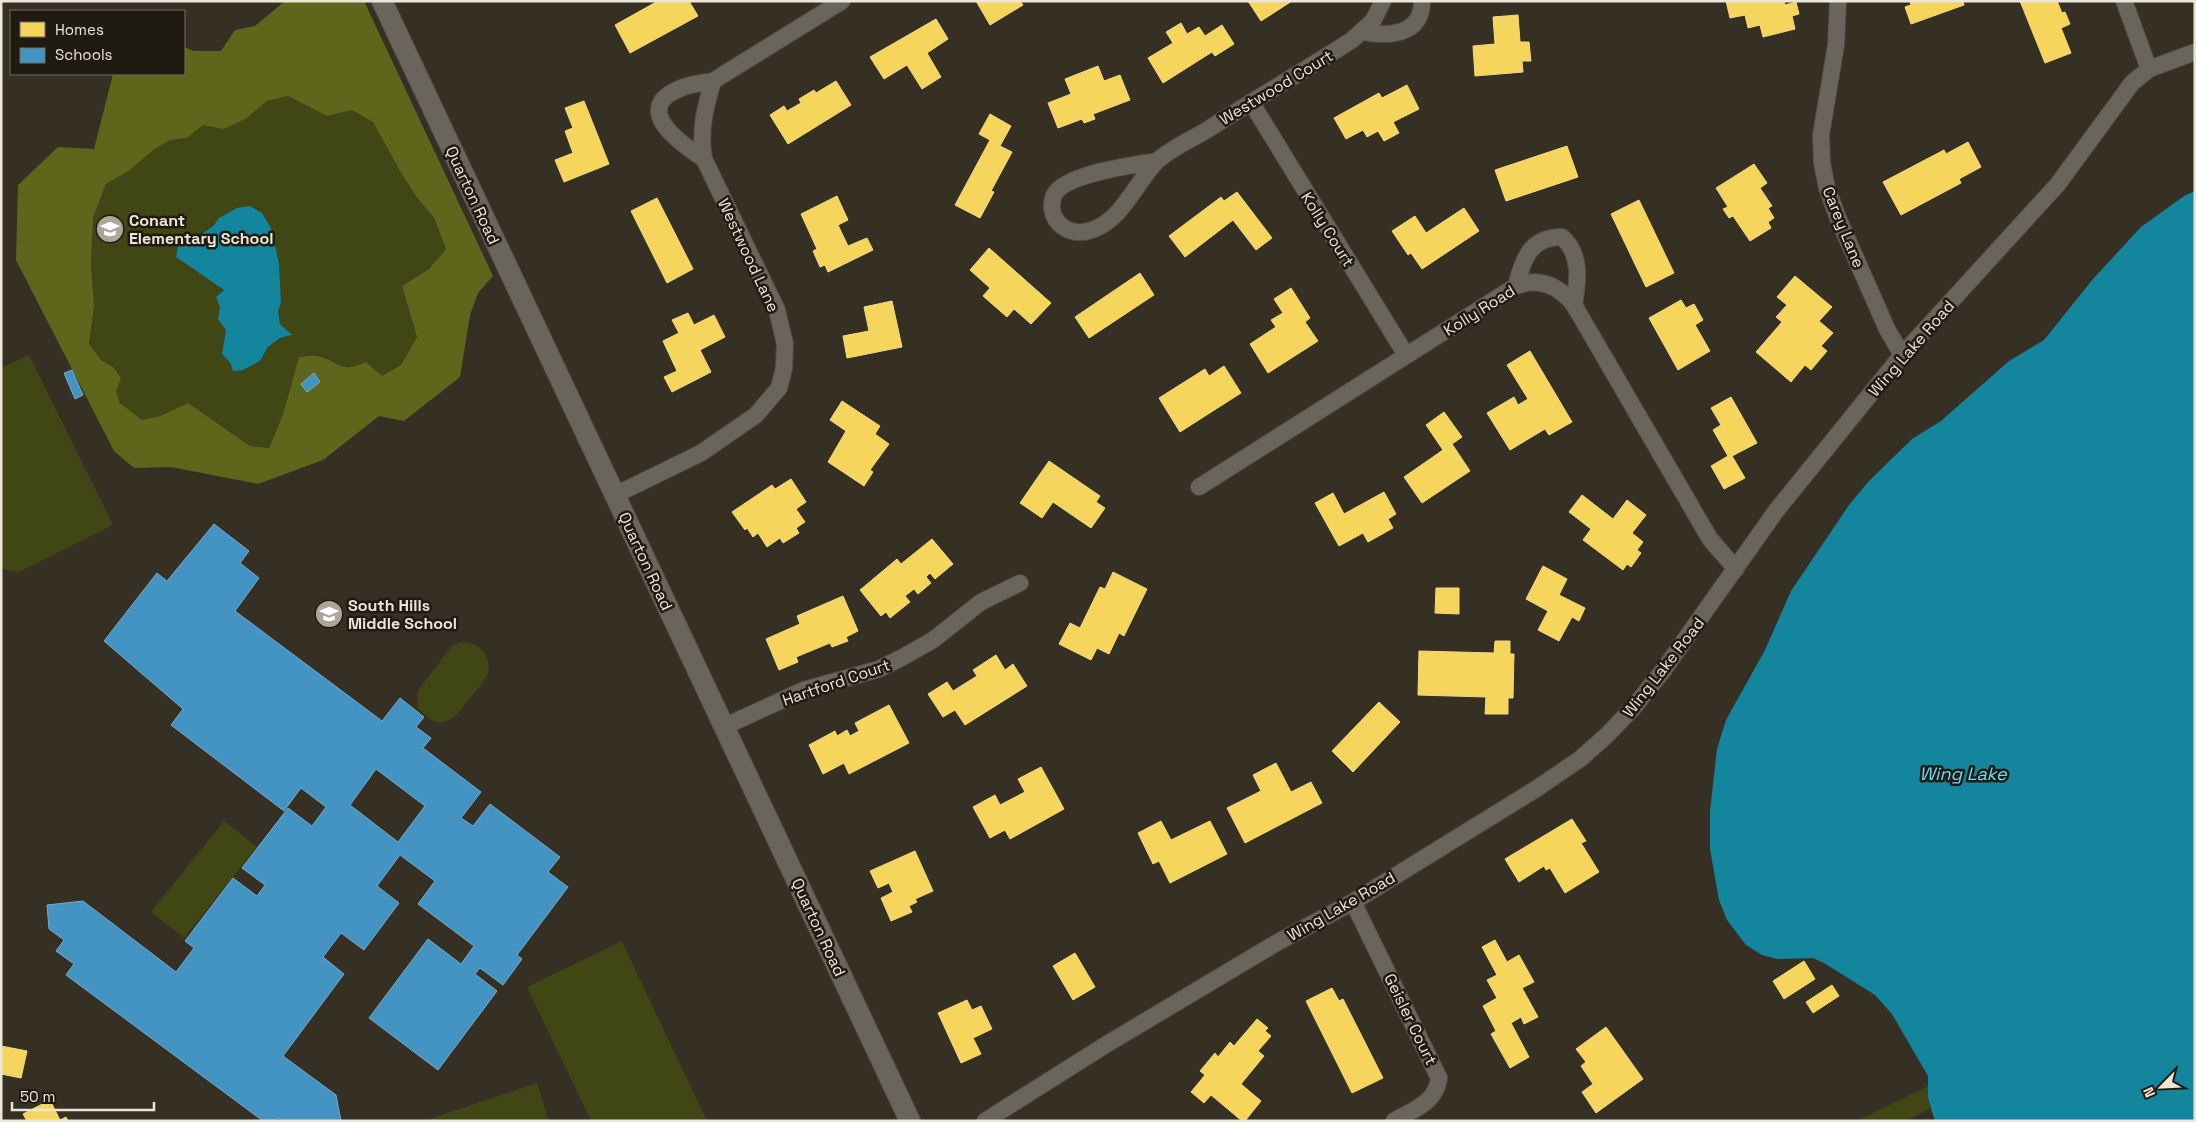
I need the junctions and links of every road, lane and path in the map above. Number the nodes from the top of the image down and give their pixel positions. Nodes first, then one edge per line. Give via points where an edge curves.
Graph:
1 (382, 1) edge
2 (842, 1) edge
3 (1383, 1) edge
4 (1422, 1) edge
5 (1838, 1) edge
6 (2124, 1) edge
7 (1363, 32) junction
8 (2195, 52) edge
9 (2149, 69) junction
10 (713, 81) junction
11 (1251, 102) junction
12 (704, 159) junction
13 (1157, 161) junction
14 (1516, 286) junction
15 (1574, 305) junction
16 (1406, 355) junction
17 (1902, 355) junction
18 (1199, 487) dead end
19 (615, 495) junction
20 (1736, 569) junction
21 (1020, 583) dead end
22 (723, 726) junction
23 (1353, 902) junction
24 (910, 1121) edge
25 (985, 1121) edge
26 (1394, 1121) edge

1 - 19 street, Quarton Road
2 - 10 street
3 - 7 street, Westwood Court
4 - 7 street via 1419,18 1413,26 1378,35
5 - 17 street, Carey Lane via 1836,45 1821,134 1827,188 1887,329
6 - 9 street
7 - 11 street, Westwood Court
8 - 9 street, Wing Lake Road
9 - 17 street, Wing Lake Road via 2132,83 2058,184
10 - 12 street, Westwood Lane via 703,119 701,145
10 - 12 street via 667,95 658,112 672,137
11 - 13 street, Westwood Court
11 - 16 street, Kolly Court
12 - 19 street, Westwood Lane via 777,310 785,344 779,388 756,415 701,453
13 - 13 street, Westwood Court via 1118,167 1061,186 1054,194 1051,207 1055,220 1066,230 1078,233 1104,225
14 - 15 street, Kolly Road via 1537,281 1548,284
14 - 15 street via 1527,254 1538,243 1562,237 1569,243 1576,259 1578,276
14 - 16 street, Kolly Road
15 - 20 street, Kolly Road via 1710,539
16 - 18 street, Kolly Road
17 - 20 street, Wing Lake Road via 1776,511
19 - 22 street, Quarton Road
20 - 23 street, Wing Lake Road via 1662,672 1606,736 1580,759
21 - 22 street, Hartford Court via 981,602 932,640 901,658 879,668 804,690
22 - 24 street, Quarton Road
23 - 25 street, Wing Lake Road via 1278,942
23 - 26 street, Geisler Court via 1439,1078 1433,1098

